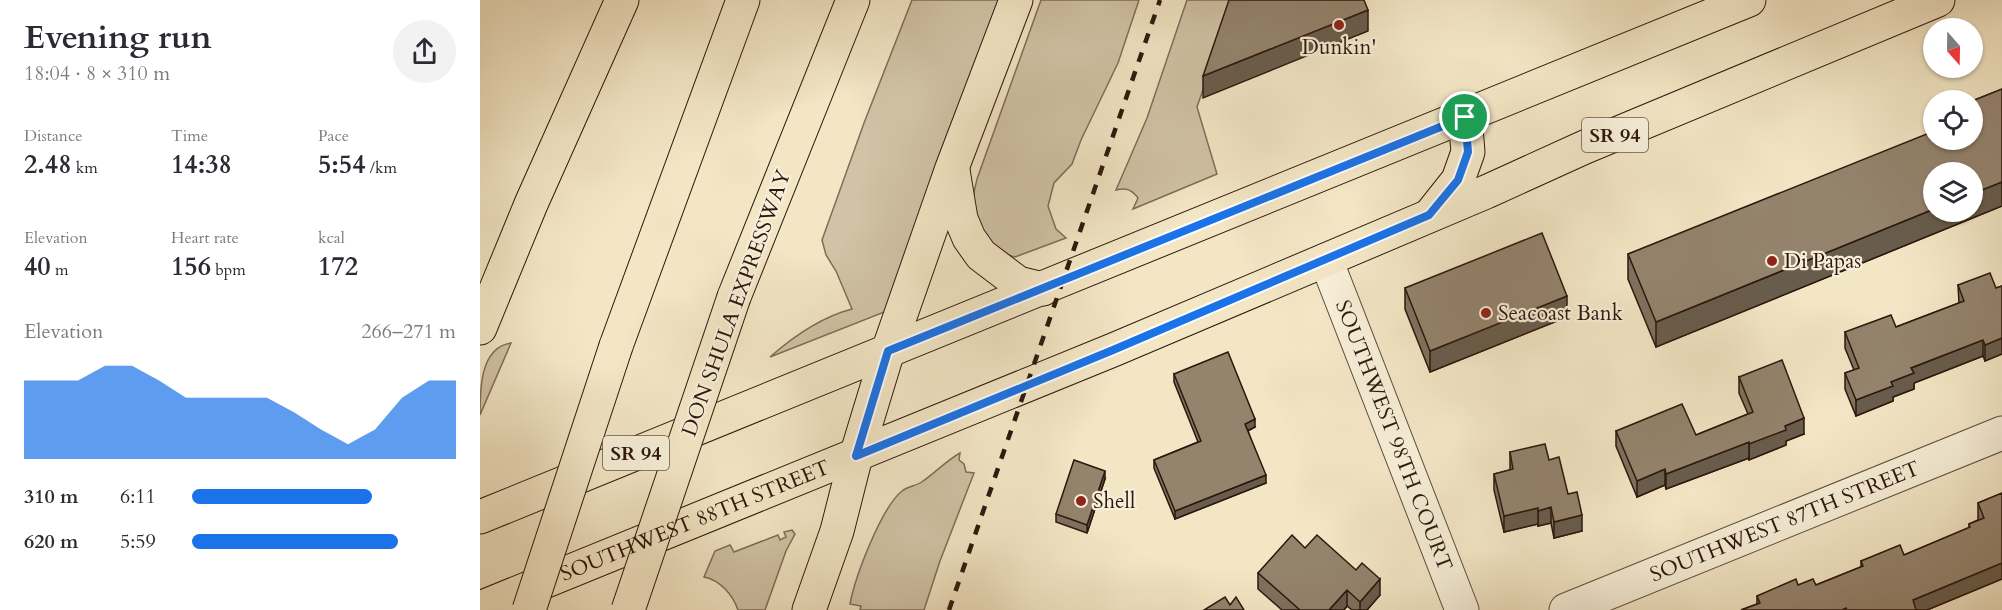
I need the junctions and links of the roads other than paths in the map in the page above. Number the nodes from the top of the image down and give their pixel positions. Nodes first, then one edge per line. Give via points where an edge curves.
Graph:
1 (622, 0) edge
2 (743, 0) edge
3 (854, 0) edge
4 (1016, 0) edge
5 (1749, 0) edge
6 (1938, 0) edge
7 (1465, 117) junction
8 (952, 168) junction
9 (1429, 215) junction
10 (1326, 260) junction
11 (1043, 289) junction
12 (480, 328) edge
13 (888, 351) junction
14 (2002, 433) edge
15 (856, 456) junction
16 (480, 517) edge
17 (498, 602) edge
18 (628, 610) edge
19 (809, 610) edge
20 (1462, 610) edge
21 (1566, 610) edge

1 - 12 main road
2 - 17 main road, bridge via 616,346
3 - 18 main road, DON SHULA EXPRESSWAY, bridge via 734,297
4 - 8 main road
5 - 7 main road, SR 94
6 - 9 main road, SOUTHWEST 88TH STREET / SR 94
7 - 9 main road via 1468,152 1458,180
7 - 11 main road, SR 94
8 - 11 main road via 961,219 981,255 1018,283
8 - 13 main road
9 - 10 main road, SOUTHWEST 88TH STREET / SR 94
10 - 15 main road, SOUTHWEST 88TH STREET / SR 94
10 - 20 street, SOUTHWEST 98TH COURT
11 - 13 main road, SR 94
13 - 15 main road
13 - 16 main road, SR 94
14 - 21 street, SOUTHWEST 87TH STREET
15 - 17 main road, SOUTHWEST 88TH STREET / SR 94
15 - 19 main road via 837,531

